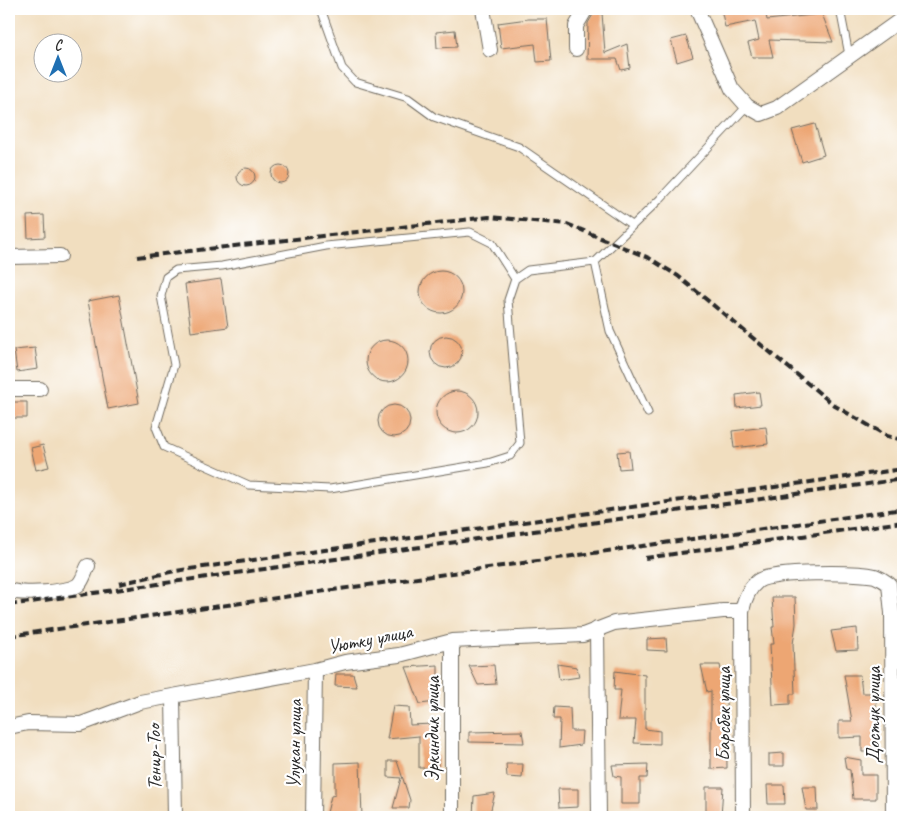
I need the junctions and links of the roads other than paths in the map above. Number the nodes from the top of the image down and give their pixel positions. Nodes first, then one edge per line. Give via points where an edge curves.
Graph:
1 (321, 9) edge
2 (483, 9) edge
3 (586, 9) edge
4 (697, 9) edge
5 (840, 9) edge
6 (903, 18) edge
7 (576, 49) dead end
8 (490, 50) dead end
9 (849, 55) junction
10 (747, 106) junction
11 (632, 225) junction
12 (60, 256) dead end
13 (9, 257) edge
14 (596, 262) junction
15 (515, 279) junction
16 (40, 389) dead end
17 (9, 390) edge
18 (648, 413) dead end
19 (88, 566) dead end
20 (9, 590) edge
21 (742, 611) junction
22 (597, 629) junction
23 (452, 641) junction
24 (315, 670) junction
25 (173, 696) junction
26 (9, 727) edge
27 (175, 817) edge
28 (313, 817) edge
29 (452, 817) edge
30 (599, 817) edge
31 (743, 817) edge
32 (893, 817) edge

1 - 11 lane via 342,68 355,82 408,98 434,117 519,147
2 - 8 street
3 - 7 street via 576,26
4 - 10 street via 732,89
5 - 9 lane
6 - 9 street
9 - 10 street via 777,108 761,114
10 - 11 lane via 660,200
11 - 14 lane
12 - 13 street
14 - 15 lane via 528,270
14 - 18 lane via 610,331
15 - 15 lane via 508,300 520,443 510,456 488,463 330,490 249,484 164,447 156,427 174,365 161,296 166,277 176,270 222,266 326,246 470,232 492,243
16 - 17 street
19 - 20 street via 79,585 69,589
21 - 22 street, Уютку улица via 614,623
21 - 31 street, Барсбек улица
21 - 32 street, Достук улица via 744,600 758,580 776,574 856,574 876,576 889,584 892,613
22 - 23 street, Уютку улица via 583,635
22 - 30 street
23 - 24 street, Уютку улица via 399,655 345,662
23 - 29 street, Эркиндик улица
24 - 25 street, Уютку улица
24 - 28 street, Улукан улица
25 - 26 street, Уютку улица via 140,702 81,724 28,723
25 - 27 street, Тенир-Тоо

